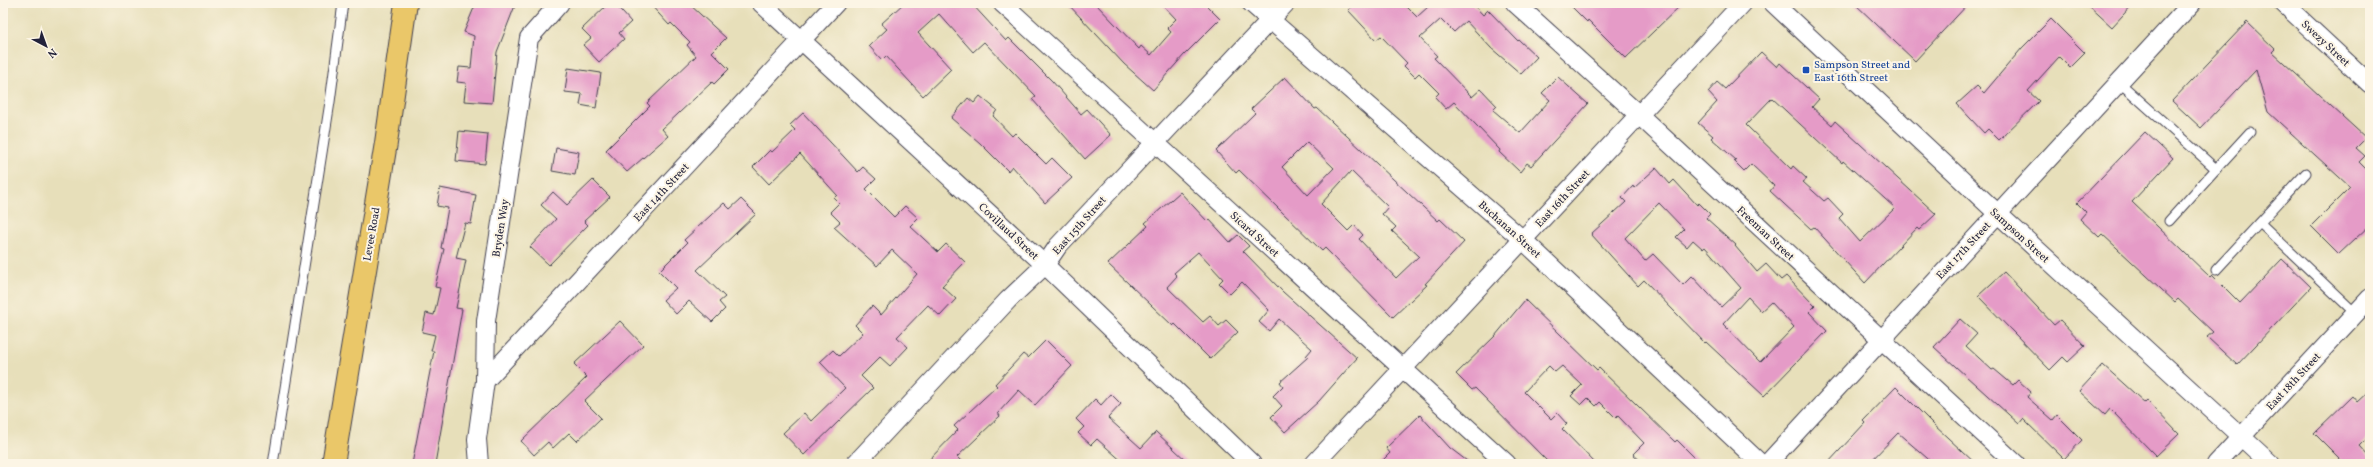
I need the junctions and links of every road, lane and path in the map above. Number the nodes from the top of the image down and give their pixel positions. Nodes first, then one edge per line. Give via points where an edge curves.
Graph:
1 (343, 3) edge
2 (406, 3) edge
3 (560, 3) edge
4 (761, 3) edge
5 (836, 3) edge
6 (1002, 3) edge
7 (1251, 3) edge
8 (1286, 3) edge
9 (1515, 3) edge
10 (1744, 3) edge
11 (1773, 3) edge
12 (2192, 3) edge
13 (2283, 3) edge
14 (1269, 20) junction
15 (801, 40) junction
16 (2119, 82) junction
17 (2370, 84) edge
18 (1639, 115) junction
19 (2250, 132) dead end
20 (1154, 143) junction
21 (2216, 169) junction
22 (2306, 173) dead end
23 (1997, 213) junction
24 (2169, 221) dead end
25 (2260, 223) junction
26 (1523, 240) junction
27 (1045, 265) junction
28 (2216, 270) dead end
29 (2370, 298) edge
30 (2355, 314) junction
31 (1881, 339) junction
32 (1404, 368) junction
33 (485, 381) junction
34 (2241, 437) junction
35 (273, 464) edge
36 (332, 464) edge
37 (480, 464) edge
38 (855, 464) edge
39 (1252, 464) edge
40 (1314, 464) edge
41 (1507, 464) edge
42 (1761, 464) edge
43 (1767, 464) edge
44 (2016, 464) edge
45 (2216, 464) edge
46 (2270, 464) edge

1 - 35 lane via 330,102
2 - 36 highway, Levee Road via 387,136
3 - 33 street, Bryden Way via 529,38 486,321
4 - 15 street, Covillaud Street
5 - 15 street, East 14th Street
6 - 20 street, Sicard Street
7 - 14 street, Buchanan Street
8 - 14 street, East 15th Street
9 - 18 street, Freeman Street
10 - 18 street, East 16th Street
11 - 23 street, Sampson Street
12 - 16 street, East 17th Street
13 - 17 street, Swezy Street
14 - 20 street, East 15th Street
14 - 26 street, Buchanan Street
15 - 27 street, Covillaud Street
15 - 33 street, East 14th Street
16 - 21 lane
16 - 23 street, East 17th Street
18 - 26 street, East 16th Street
18 - 31 street, Freeman Street
19 - 21 lane
20 - 27 street, East 15th Street via 1058,246
20 - 32 street, Sicard Street
21 - 24 lane
22 - 25 lane
23 - 31 street, East 17th Street
23 - 34 street, Sampson Street
25 - 28 lane
25 - 30 lane
26 - 32 street, East 16th Street
26 - 42 street, Buchanan Street
27 - 38 street, East 15th Street via 1008,300
27 - 39 street, Covillaud Street
29 - 30 street, East 18th Street
30 - 34 street, East 18th Street
31 - 43 street, East 17th Street
31 - 44 street, Freeman Street
32 - 40 street, East 16th Street
32 - 41 street, Sicard Street
33 - 37 street, Bryden Way via 477,439
34 - 45 street, East 18th Street
34 - 46 street, Sampson Street

